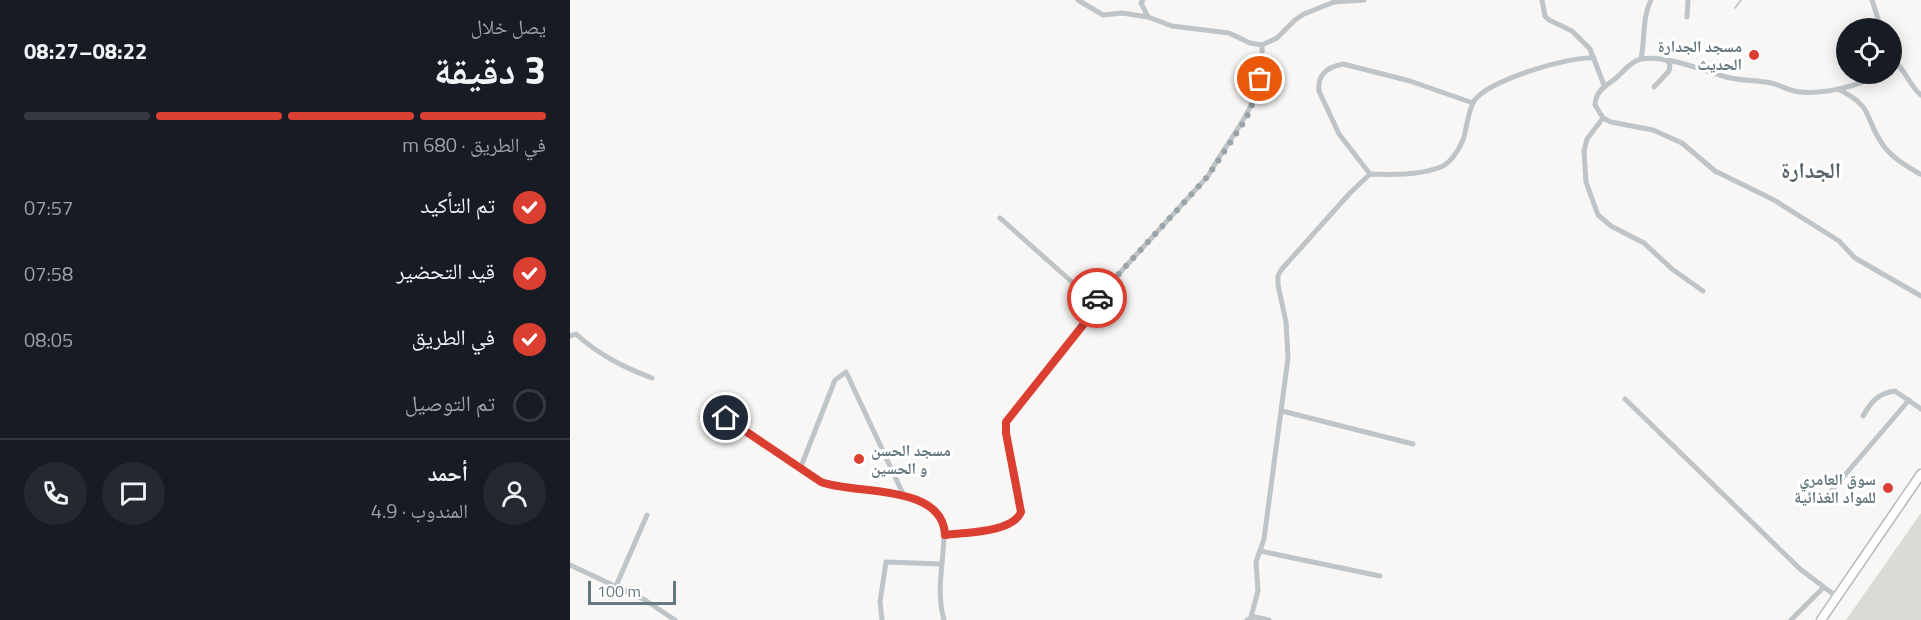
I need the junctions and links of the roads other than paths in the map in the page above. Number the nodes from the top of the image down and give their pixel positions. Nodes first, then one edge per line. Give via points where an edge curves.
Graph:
1 (1078, 0) edge
2 (1143, 0) edge
3 (1364, 0) edge
4 (1542, 0) edge
5 (1651, 0) edge
6 (1688, 0) edge
7 (1872, 0) edge
8 (1149, 17) junction
9 (1687, 17) dead end
10 (1878, 18) edge
11 (1262, 45) junction
12 (1594, 58) junction
13 (1641, 59) junction
14 (1667, 61) junction
15 (1902, 71) edge
16 (1856, 84) edge
17 (1604, 85) junction
18 (1654, 87) dead end
19 (1838, 89) junction
20 (1921, 95) edge
21 (1473, 103) junction
22 (1603, 117) junction
23 (1370, 174) junction
24 (1920, 174) edge
25 (1000, 218) dead end
26 (1704, 291) dead end
27 (1921, 296) edge
28 (1095, 300) junction
29 (570, 336) edge
30 (652, 378) dead end
31 (1625, 399) dead end
32 (1909, 400) junction
33 (1921, 410) edge
34 (1282, 411) junction
35 (1863, 416) dead end
36 (726, 418) dead end
37 (1413, 444) dead end
38 (800, 469) junction
39 (1921, 474) edge
40 (904, 496) junction
41 (1827, 496) dead end
42 (647, 515) dead end
43 (945, 535) junction
44 (1260, 551) junction
45 (942, 564) junction
46 (570, 566) edge
47 (1380, 576) dead end
48 (616, 586) junction
49 (1823, 588) junction
50 (1837, 597) junction
51 (1249, 619) edge
52 (675, 620) edge
53 (882, 620) edge
54 (944, 620) edge
55 (1269, 620) edge
56 (1791, 620) edge
57 (1821, 620) edge

1 - 8 street via 1103,15
2 - 8 street via 1142,8
3 - 11 street via 1334,2 1304,14 1277,38
4 - 12 street via 1545,16 1572,31
5 - 13 street
6 - 9 street
7 - 10 street
8 - 11 street via 1172,26 1229,33
11 - 28 street via 1257,93 1246,119 1208,176
12 - 17 street
12 - 21 street via 1528,71 1479,95
13 - 14 street
13 - 17 street
14 - 18 street via 1669,71
14 - 19 street via 1803,93
15 - 20 street
16 - 19 street
17 - 22 street via 1594,105
19 - 24 street via 1866,108 1887,150
21 - 23 street via 1461,144 1445,165 1401,174
21 - 23 street via 1343,64 1325,70 1318,84 1322,98 1339,134
22 - 26 street via 1587,139 1584,151 1586,182 1598,214 1611,226 1644,243
22 - 27 street via 1676,140 1715,171 1774,200 1839,241 1855,258
23 - 34 street via 1278,276 1288,339
25 - 28 street
28 - 43 street via 1095,310 1006,422 1020,501 1018,519 1007,526
29 - 30 street via 576,334 617,364
31 - 49 street via 1747,520
32 - 33 street
32 - 35 street via 1895,391 1886,392 1876,397
32 - 41 street
34 - 37 street
34 - 44 street
36 - 38 street
38 - 40 street via 834,488
38 - 40 street via 835,380 846,372
39 - 50 main road
40 - 43 street via 925,503 938,514
42 - 48 street
43 - 45 street
44 - 47 street
44 - 51 street via 1256,566 1258,591
45 - 53 street via 886,562 880,602
45 - 54 street via 939,602
46 - 48 street
48 - 52 street
49 - 50 street
49 - 56 street
50 - 57 main road
51 - 55 street

